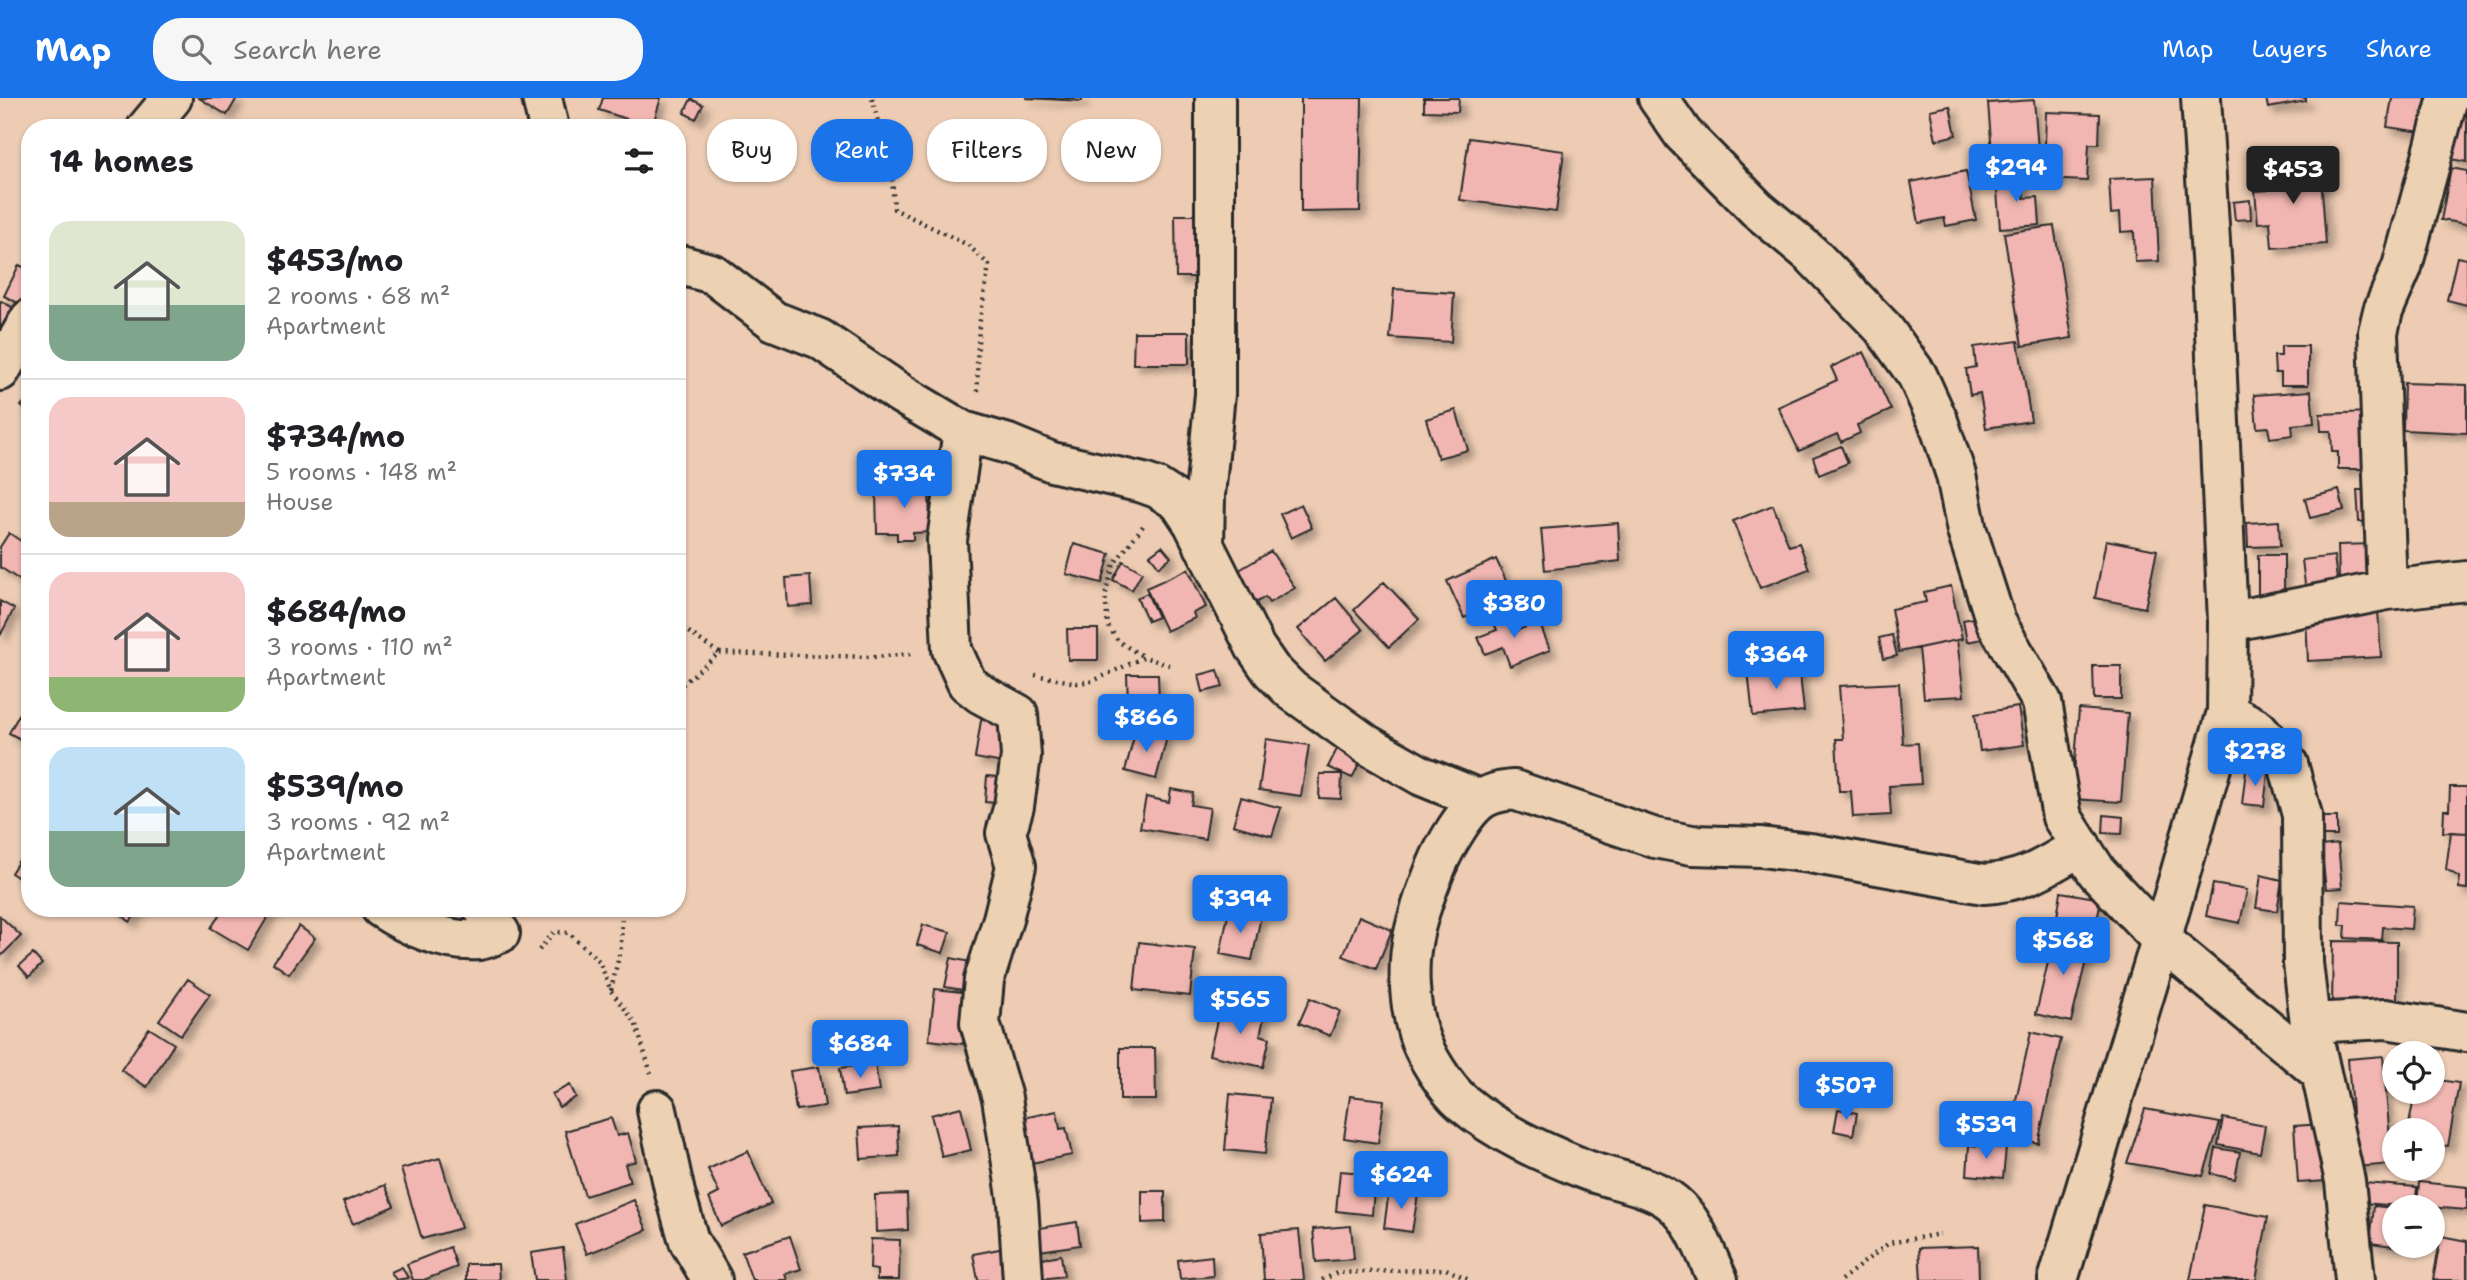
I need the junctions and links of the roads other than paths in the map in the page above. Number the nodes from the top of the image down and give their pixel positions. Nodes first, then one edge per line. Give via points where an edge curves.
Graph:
1 (172, 98) edge
2 (542, 98) edge
3 (1215, 98) edge
4 (1658, 98) edge
5 (2200, 98) edge
6 (2448, 98) edge
7 (154, 119) edge
8 (547, 119) edge
9 (686, 266) edge
10 (21, 335) edge
11 (0, 371) edge
12 (963, 431) junction
13 (1204, 548) junction
14 (2467, 582) edge
15 (2386, 590) junction
16 (2228, 622) junction
17 (2228, 712) junction
18 (1480, 800) junction
19 (2081, 846) junction
20 (399, 917) edge
21 (491, 921) edge
22 (2161, 940) junction
23 (2310, 1023) junction
24 (2467, 1032) edge
25 (2320, 1072) junction
26 (657, 1110) road end
27 (712, 1280) edge
28 (1023, 1280) edge
29 (1717, 1280) edge
30 (2058, 1280) edge
31 (2355, 1280) edge

1 - 7 street
2 - 8 street
3 - 13 street via 1215,394
4 - 19 street via 1683,134 1883,328 1917,375 1956,475 1967,531 1996,622 2042,702 2062,817
5 - 16 street
6 - 15 street via 2402,267 2378,332
9 - 12 street via 713,274 774,321 820,339
10 - 11 street
12 - 13 street via 1052,462 1143,483 1179,502
12 - 28 street via 947,540 952,650 967,682 1018,714 1021,737 1014,806 1006,833 1016,866 984,980 980,1023 1002,1098 1018,1203
13 - 18 street via 1255,647 1291,690 1366,744 1422,776
14 - 15 street
15 - 16 street
16 - 17 street
17 - 22 street
17 - 23 street via 2258,729 2288,764 2302,815 2303,963
18 - 19 street via 1514,790 1655,838 1810,853 1984,884 2026,877
18 - 29 street via 1439,860 1412,940 1410,985 1418,1033 1436,1070 1462,1102 1520,1142 1671,1201 1689,1219
19 - 22 street via 2096,872
20 - 21 street via 434,934 460,940 481,940
22 - 25 street
22 - 30 street
23 - 24 street via 2386,1019
23 - 25 street
25 - 31 street via 2345,1181
26 - 27 street via 689,1241

